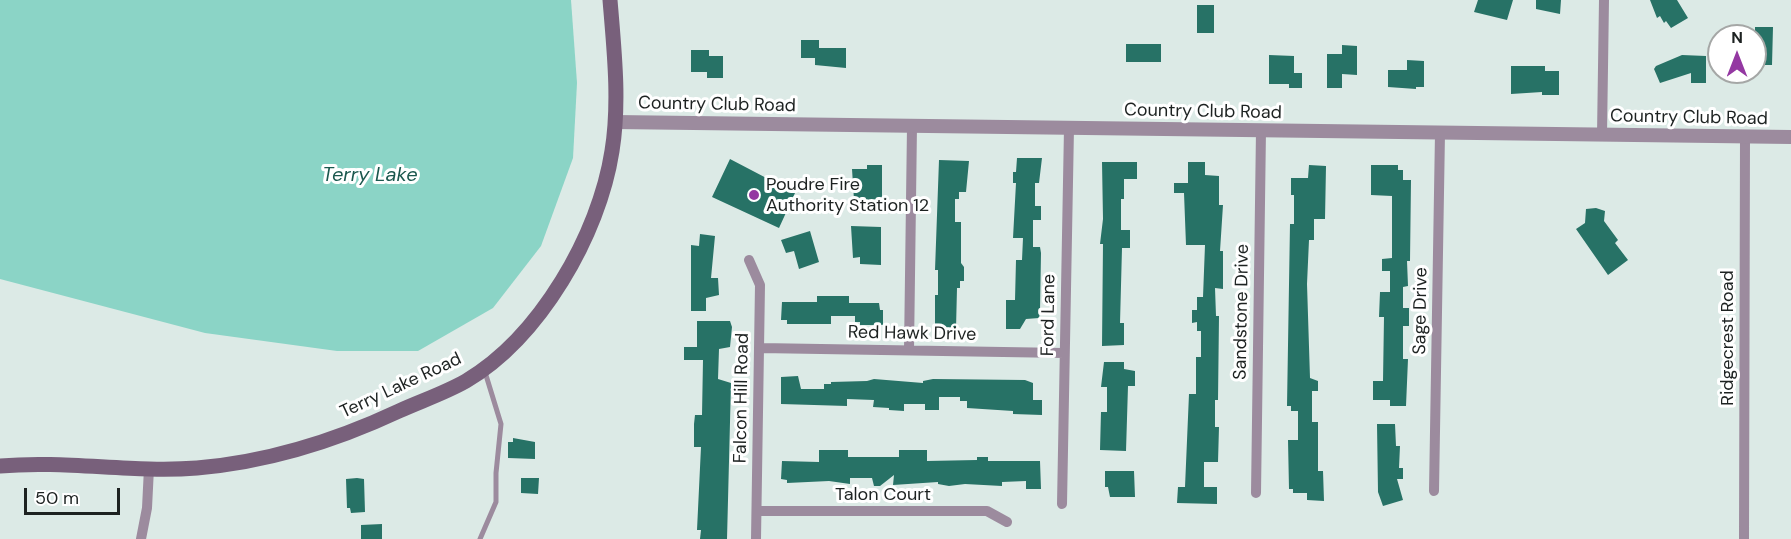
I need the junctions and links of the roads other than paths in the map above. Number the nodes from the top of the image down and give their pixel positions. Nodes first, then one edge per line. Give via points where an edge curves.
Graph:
1 (610, 0) edge
2 (1604, 0) edge
3 (615, 122) junction
4 (912, 126) junction
5 (1069, 128) junction
6 (1261, 130) junction
7 (1440, 133) junction
8 (1602, 135) junction
9 (1745, 137) junction
10 (1791, 137) edge
11 (749, 260) dead end
12 (760, 348) junction
13 (909, 350) junction
14 (1064, 353) junction
15 (484, 367) junction
16 (0, 466) edge
17 (149, 468) junction
18 (1434, 491) dead end
19 (1256, 494) dead end
20 (1062, 504) dead end
21 (756, 511) junction
22 (1007, 522) dead end
23 (141, 539) edge
24 (480, 539) edge
25 (756, 539) edge
26 (1744, 539) edge

1 - 3 main road, Terry Lake Road
2 - 8 street
3 - 4 street, Country Club Road
3 - 15 main road, Terry Lake Road via 604,188 570,265 547,304 508,348
4 - 5 street, Country Club Road
4 - 13 street
5 - 6 street, Country Club Road
5 - 14 street, Ford Lane
6 - 7 street, Country Club Road
6 - 19 street, Sandstone Drive
7 - 8 street, Country Club Road
7 - 18 street, Sage Drive
8 - 9 street, Country Club Road
9 - 10 street, Country Club Road
9 - 26 street, Ridgecrest Road
11 - 12 street, Falcon Hill Road via 760,285
12 - 13 street, Red Hawk Drive
12 - 21 street, Falcon Hill Road
13 - 14 street, Red Hawk Drive
14 - 20 street, Ford Lane
15 - 17 main road, Terry Lake Road via 466,380 376,422 314,445 253,461 196,468
15 - 24 lane via 501,424 496,502
16 - 17 main road, Terry Lake Road
17 - 23 street
21 - 22 street, Talon Court via 987,512
21 - 25 street, Falcon Hill Road

